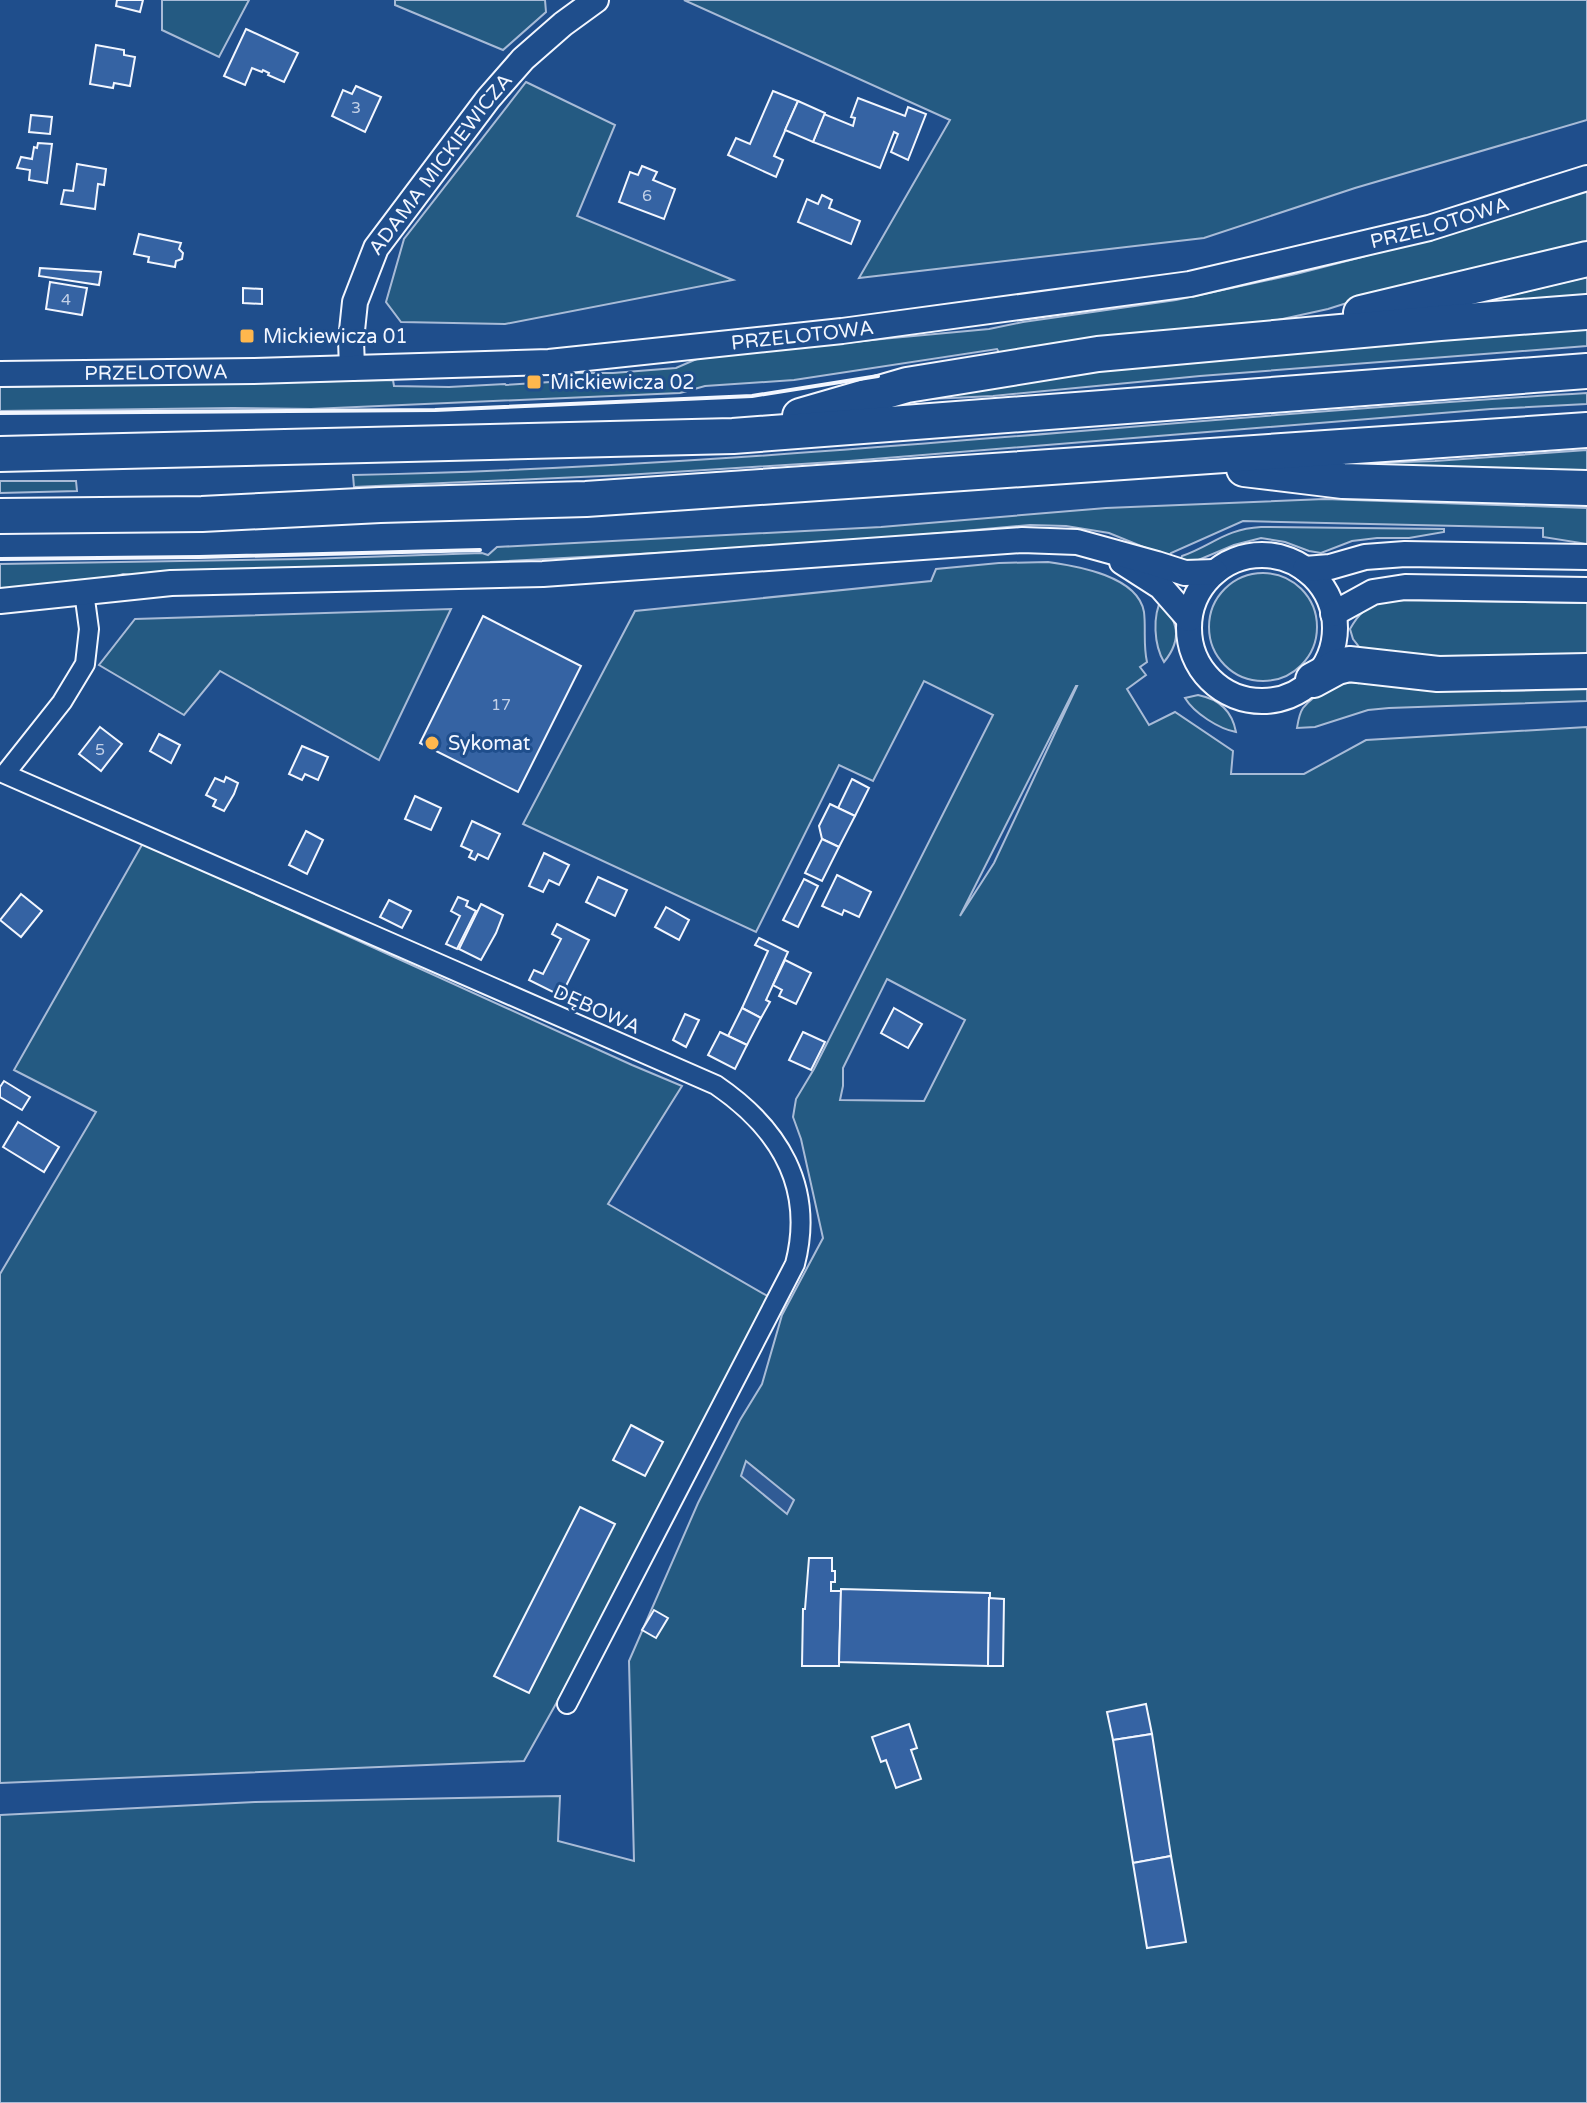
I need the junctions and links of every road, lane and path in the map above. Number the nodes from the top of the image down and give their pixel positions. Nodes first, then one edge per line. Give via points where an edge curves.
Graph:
1 (596, 0) edge
2 (1587, 178) edge
3 (1587, 259) edge
4 (1587, 312) edge
5 (1232, 342) junction
6 (352, 368) junction
7 (1587, 371) edge
8 (0, 374) edge
9 (1587, 430) edge
10 (733, 436) junction
11 (0, 454) edge
12 (1164, 460) junction
13 (1587, 488) edge
14 (0, 516) edge
15 (1100, 548) junction
16 (1587, 557) edge
17 (1305, 569) junction
18 (1215, 572) junction
19 (1587, 590) edge
20 (84, 592) junction
21 (0, 601) edge
22 (1333, 614) junction
23 (1189, 619) junction
24 (1587, 671) edge
25 (1313, 680) junction
26 (567, 1704) dead end

1 - 6 street, ADAMA MICKIEWICZA via 523,59 376,248 355,302
2 - 6 street, PRZELOTOWA via 1429,228 1190,284 842,331 549,362
3 - 5 highway
4 - 5 highway
5 - 10 highway via 1098,354 907,385
6 - 8 street, PRZELOTOWA
7 - 10 highway
9 - 12 highway
10 - 11 highway
12 - 13 highway via 1343,481
12 - 14 highway via 586,499
15 - 18 street via 1185,573
15 - 20 street via 1022,540 543,574 171,583
15 - 23 street via 1161,587
16 - 17 street via 1405,554
17 - 18 street via 1281,557 1255,555
17 - 22 street via 1324,589
18 - 23 street via 1195,598
19 - 22 street via 1405,587 1373,592
20 - 21 street
20 - 26 street, DĘBOWA via 89,629 85,664 5,774 716,1085 740,1101 781,1148 794,1178 801,1217 795,1264
22 - 25 street via 1332,649
23 - 25 street via 1190,643 1199,665 1232,694 1274,700
24 - 25 highway via 1438,674 1349,664

